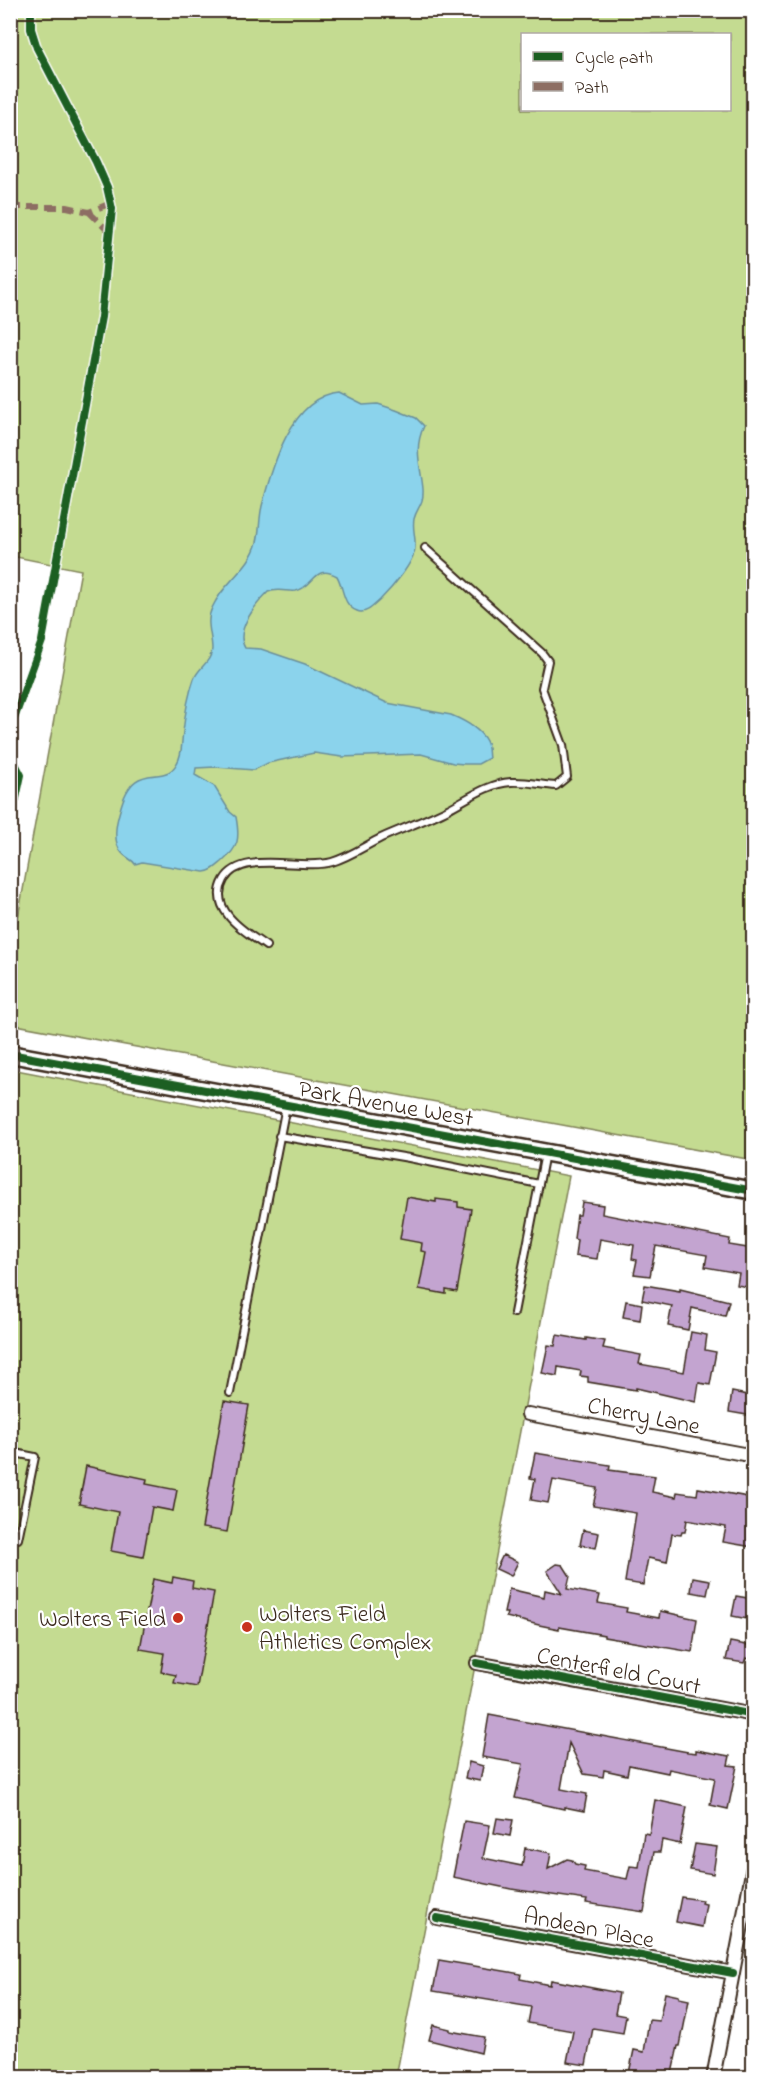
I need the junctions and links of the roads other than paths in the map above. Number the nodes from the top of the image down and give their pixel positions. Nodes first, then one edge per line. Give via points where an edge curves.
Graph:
1 (425, 548) dead end
2 (266, 946) dead end
3 (10, 1054) edge
4 (286, 1105) junction
5 (279, 1136) junction
6 (545, 1153) junction
7 (539, 1184) junction
8 (753, 1191) edge
9 (514, 1313) dead end
10 (230, 1394) dead end
11 (528, 1414) dead end
12 (10, 1452) edge
13 (753, 1456) edge
14 (10, 1537) edge
15 (477, 1663) dead end
16 (753, 1715) edge
17 (753, 1862) edge
18 (437, 1918) dead end
19 (733, 1973) junction
20 (713, 2078) edge

1 - 2 lane via 548,661 542,688 563,745 567,777 556,786 512,782 489,787 331,862 305,866 262,862 233,870 223,881 221,898 226,914 237,927
3 - 4 street, Park Avenue West
4 - 5 lane
4 - 6 street, Park Avenue West
5 - 7 lane
5 - 10 lane
6 - 7 lane
6 - 8 street, Park Avenue West
7 - 9 lane
11 - 13 street, Cherry Lane
12 - 14 lane via 35,1457 18,1539
15 - 16 street, Centerfield Court
17 - 19 street
18 - 19 street, Andean Place
19 - 20 street

